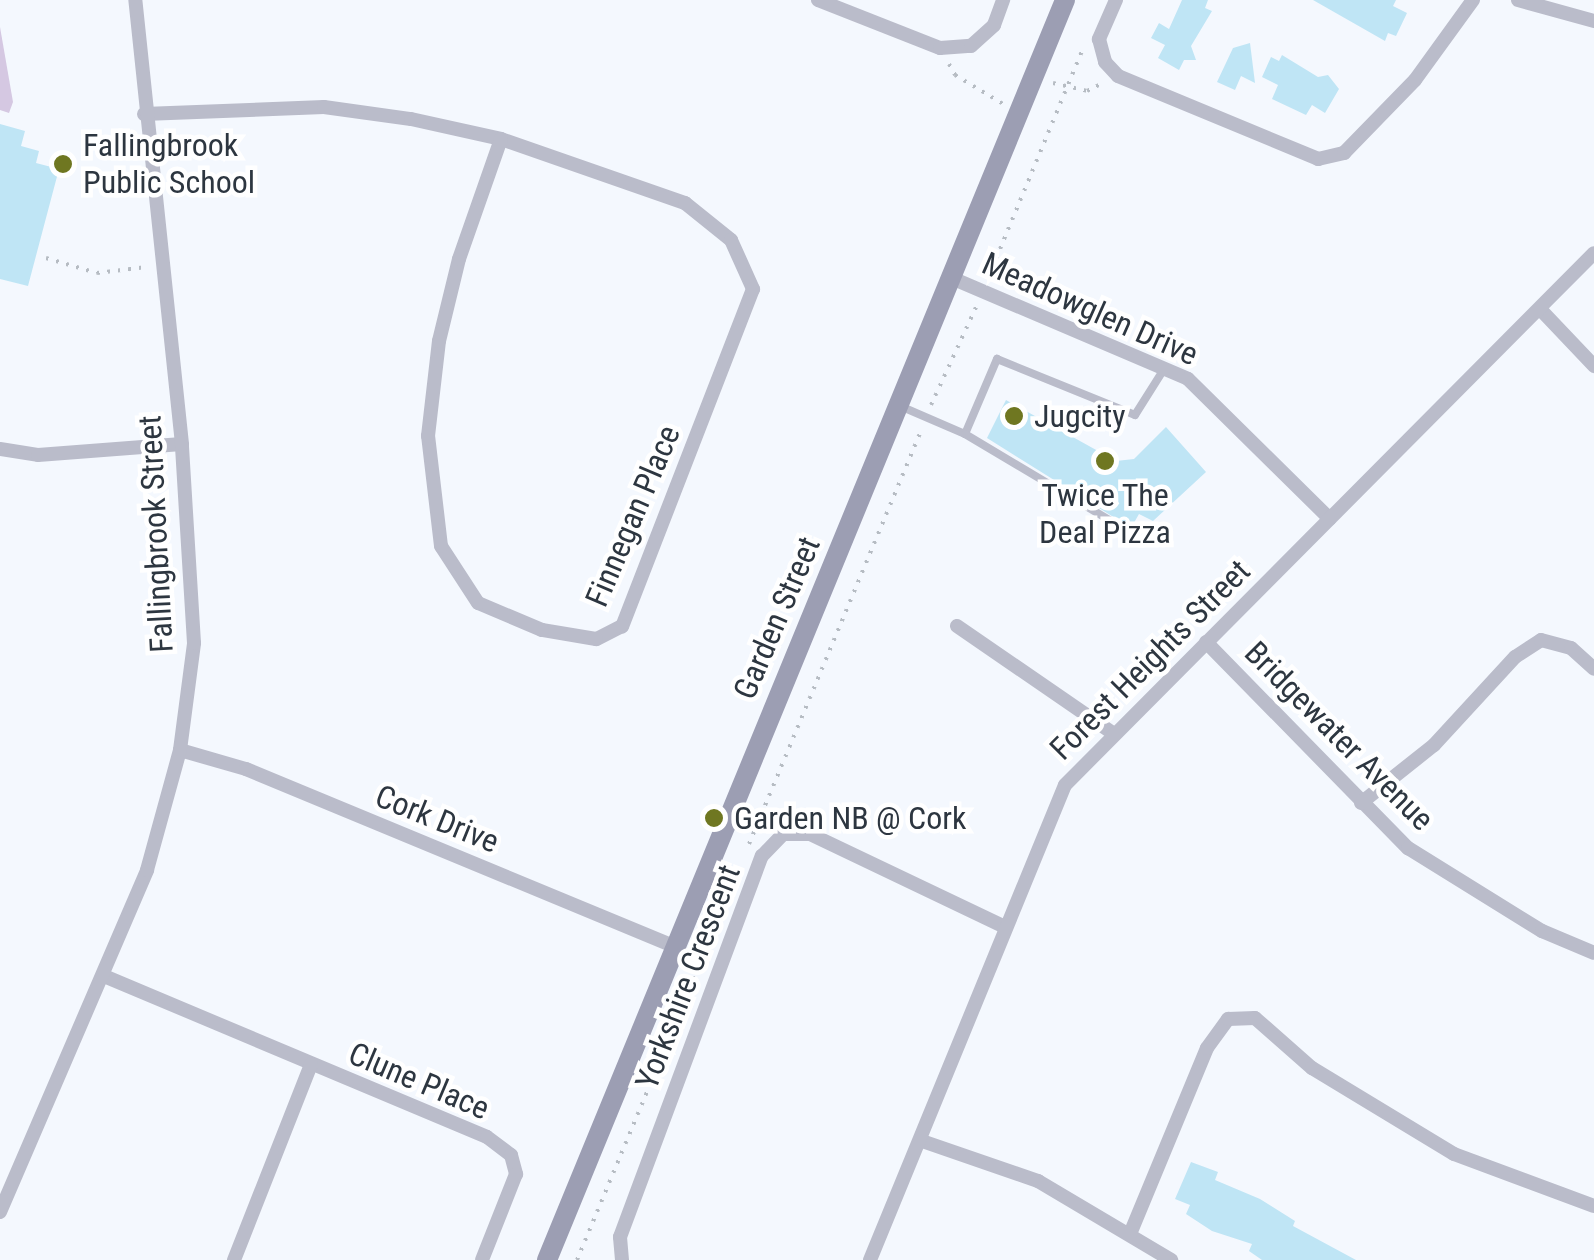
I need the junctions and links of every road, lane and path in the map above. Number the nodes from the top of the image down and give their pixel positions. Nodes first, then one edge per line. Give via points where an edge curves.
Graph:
1 (135, 0) edge
2 (818, 0) edge
3 (1003, 0) edge
4 (1065, 0) edge
5 (1116, 0) edge
6 (1473, 0) edge
7 (1518, 0) edge
8 (1594, 22) edge
9 (1088, 34) dead end
10 (940, 48) junction
11 (1118, 76) junction
12 (1032, 78) junction
13 (1067, 86) junction
14 (1018, 112) junction
15 (144, 114) junction
16 (502, 139) junction
17 (1594, 252) edge
18 (46, 258) dead end
19 (161, 265) junction
20 (954, 278) junction
21 (983, 290) junction
22 (1540, 309) junction
23 (1594, 366) edge
24 (1164, 369) junction
25 (900, 406) junction
26 (926, 418) junction
27 (964, 434) junction
28 (182, 444) junction
29 (0, 448) edge
30 (1330, 519) junction
31 (1121, 526) dead end
32 (957, 626) dead end
33 (1206, 642) junction
34 (1594, 668) edge
35 (1114, 734) junction
36 (180, 750) junction
37 (1361, 804) junction
38 (747, 850) dead end
39 (732, 887) dead end
40 (1003, 926) junction
41 (671, 945) junction
42 (1594, 952) edge
43 (104, 976) junction
44 (311, 1065) junction
45 (922, 1141) junction
46 (1594, 1206) edge
47 (0, 1212) edge
48 (1130, 1234) junction
49 (234, 1260) edge
50 (482, 1260) edge
51 (546, 1260) edge
52 (578, 1260) edge
53 (622, 1260) edge
54 (870, 1260) edge
55 (1171, 1260) edge

1 - 15 street, Fallingbrook Street
2 - 10 street
3 - 10 street via 994,24 971,46
4 - 12 street, Garden Street
5 - 11 street via 1099,39 1105,62
6 - 11 street via 1454,34 1368,129 1344,153 1318,160
7 - 8 street
9 - 13 path
10 - 14 path via 955,75
11 - 13 path via 1087,91
12 - 13 path
12 - 14 street, Garden Street
13 - 21 path
14 - 20 street, Garden Street
15 - 16 street, Finnegan Place via 324,108
15 - 19 street, Fallingbrook Street
16 - 16 street, Finnegan Place via 459,259 439,342 428,436 441,546 478,603 542,630 596,640 622,626 754,289 731,240 684,203
17 - 22 street, Forest Heights Street
18 - 19 path via 98,273
19 - 28 street, Fallingbrook Street
20 - 21 street, Meadowglen Drive
20 - 25 street, Garden Street
21 - 24 street, Meadowglen Drive
21 - 26 path
22 - 23 street
22 - 30 street, Forest Heights Street
24 - 27 lane via 1135,415 997,359
24 - 30 street, Meadowglen Drive via 1188,379 1251,435
25 - 26 lane
25 - 41 street, Garden Street
26 - 27 lane
26 - 38 path
27 - 31 lane
28 - 29 street via 38,455
28 - 36 street, Fallingbrook Street via 194,644
30 - 33 street, Forest Heights Street
32 - 35 street
33 - 35 street, Forest Heights Street
33 - 37 street, Bridgewater Avenue
34 - 37 street via 1571,648 1542,640 1516,657 1434,745
35 - 40 street, Forest Heights Street via 1065,785
36 - 41 street, Cork Drive via 246,769
36 - 43 street, Fallingbrook Street via 147,870
37 - 42 street, Bridgewater Avenue via 1408,848 1542,930
39 - 52 path
40 - 45 street, Forest Heights Street
40 - 53 street, Yorkshire Crescent via 810,834 783,834 762,856 620,1237
41 - 51 street, Garden Street
43 - 44 street, Clune Place
43 - 47 street, Fallingbrook Street
44 - 49 street, Clune Place
44 - 50 street, Clune Place via 487,1137 511,1155 516,1174
45 - 48 street via 1038,1182
45 - 54 street, Forest Heights Street
46 - 48 street via 1454,1154 1312,1068 1255,1018 1228,1020 1207,1048
48 - 55 street

